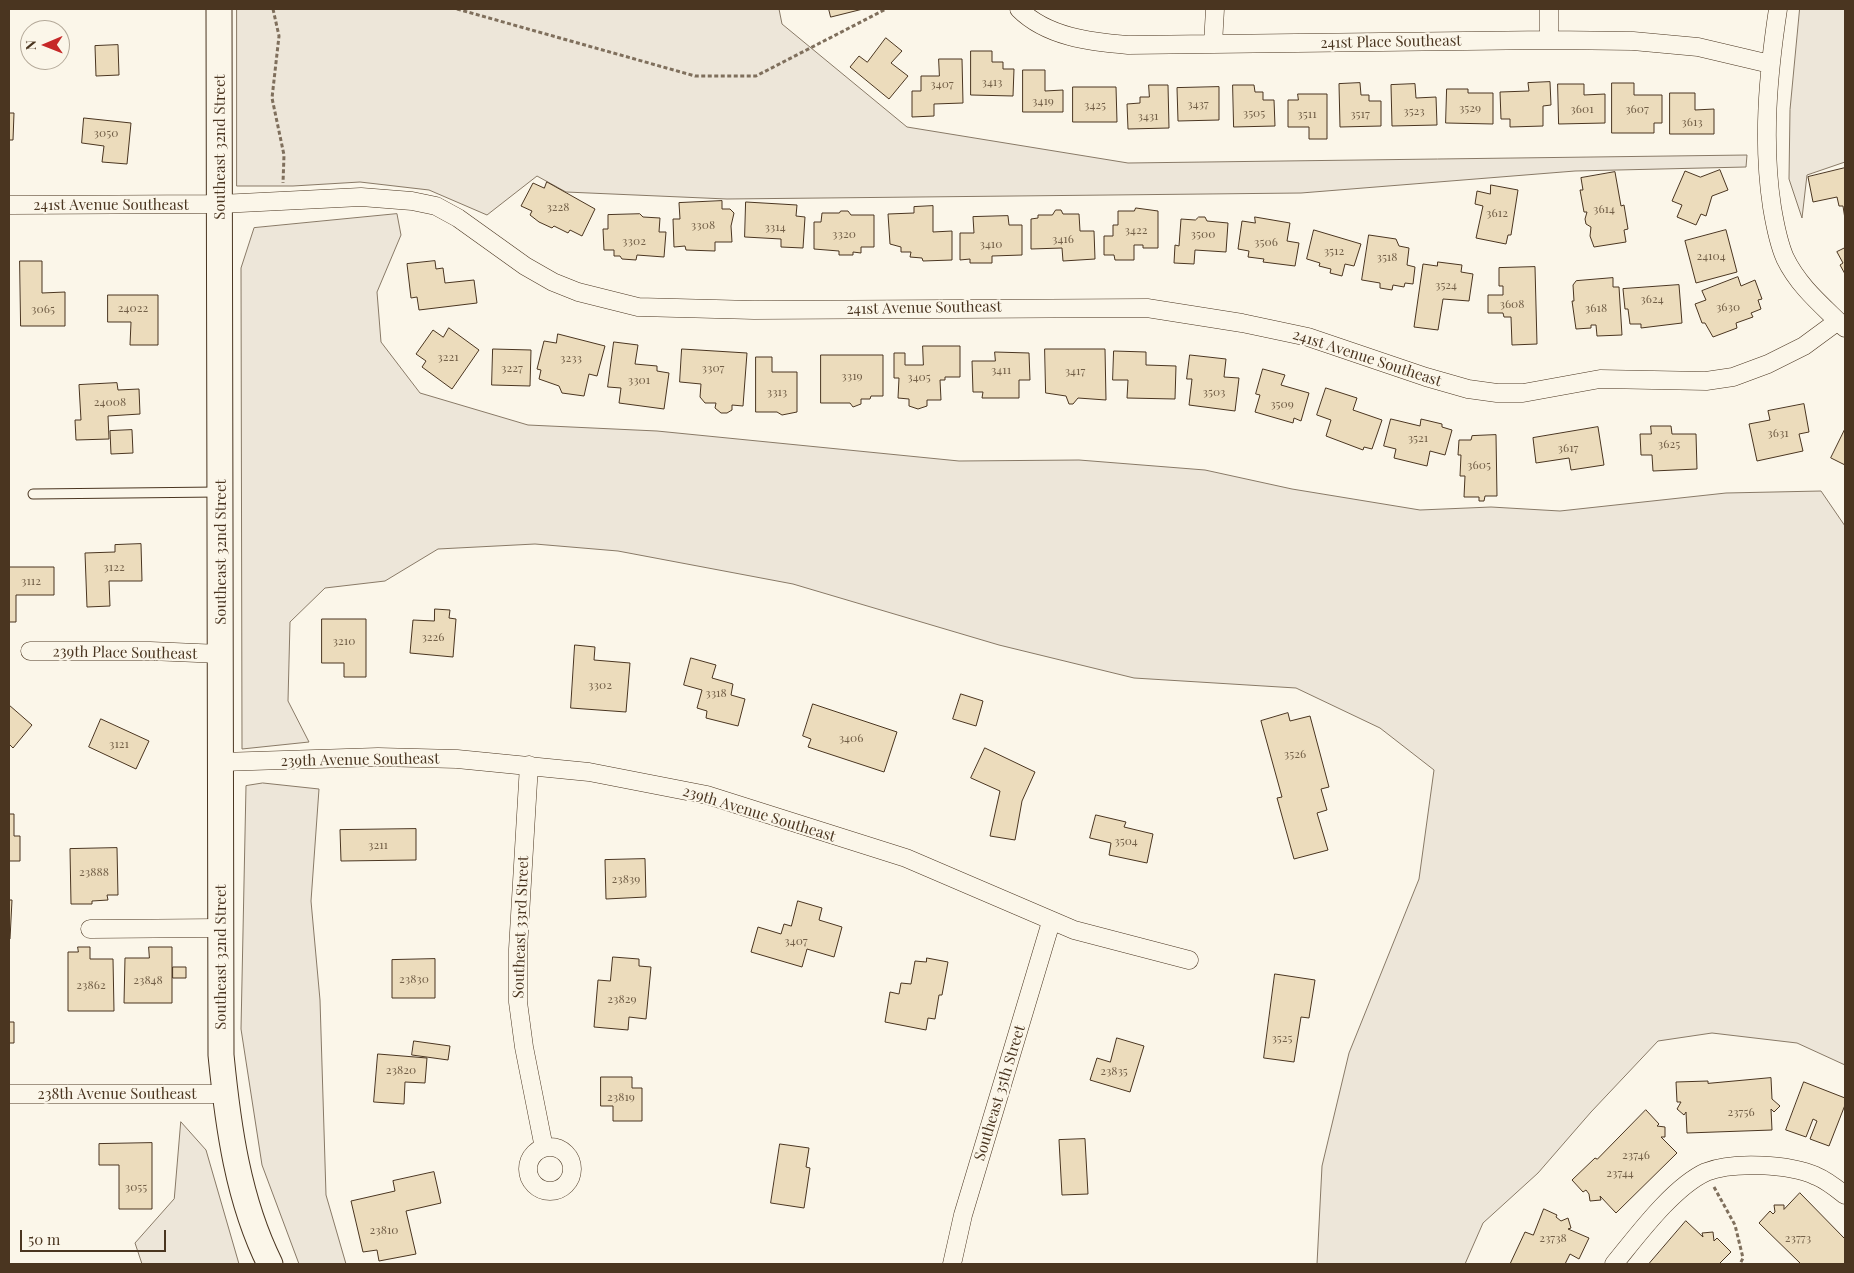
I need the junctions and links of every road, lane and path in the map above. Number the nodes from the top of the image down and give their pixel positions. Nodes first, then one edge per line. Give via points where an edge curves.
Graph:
1 (220, 9) edge
2 (272, 9) edge
3 (457, 9) edge
4 (886, 9) edge
5 (1019, 9) edge
6 (1215, 9) edge
7 (1549, 9) edge
8 (1778, 9) edge
9 (1549, 40) junction
10 (1214, 44) junction
11 (1770, 64) junction
12 (282, 183) dead end
13 (220, 204) junction
14 (9, 205) edge
15 (1842, 324) edge
16 (221, 492) junction
17 (33, 494) dead end
18 (30, 651) dead end
19 (221, 654) junction
20 (220, 762) junction
21 (529, 765) junction
22 (1051, 922) junction
23 (90, 928) dead end
24 (220, 928) junction
25 (1189, 960) dead end
26 (9, 1094) edge
27 (225, 1094) junction
28 (544, 1148) dead end
29 (1706, 1172) junction
30 (1845, 1195) edge
31 (270, 1264) edge
32 (952, 1264) edge
33 (1614, 1264) edge
34 (1740, 1264) edge

1 - 13 street, Southeast 32nd Street
2 - 12 path via 279,36 272,98 284,155
3 - 4 path via 695,76 756,76
5 - 10 street, 241st Place Southeast via 1049,28 1093,42
6 - 10 street
7 - 9 street
8 - 11 street
9 - 10 street, 241st Place Southeast
9 - 11 street, 241st Place Southeast via 1633,41 1698,47
11 - 15 street via 1767,171 1777,235 1796,276 1817,303
13 - 14 street, 241st Avenue Southeast
13 - 15 street, 241st Avenue Southeast via 362,198 436,206 553,282 638,308 1146,308 1233,321 1308,337 1426,377 1497,393 1523,393 1600,379 1698,381 1733,376 1768,364
13 - 16 street, Southeast 32nd Street
16 - 17 lane
16 - 19 street, Southeast 32nd Street
18 - 19 street, 239th Place Southeast
19 - 20 street, Southeast 32nd Street
20 - 21 street, 239th Avenue Southeast via 378,757
20 - 24 street, Southeast 32nd Street
21 - 22 street, 239th Avenue Southeast via 589,772 707,795 906,858
21 - 28 street, Southeast 33rd Street via 518,1002
22 - 25 street, 239th Avenue Southeast
22 - 32 street, Southeast 35th Street via 963,1215
23 - 24 street
24 - 27 street, Southeast 32nd Street via 221,1055
26 - 27 street, 238th Avenue Southeast
27 - 31 street, Southeast 32nd Street via 235,1157 248,1207
29 - 30 street via 1729,1167 1796,1169 1816,1176
29 - 33 street via 1684,1187 1654,1216
29 - 34 path via 1736,1225 1743,1258

